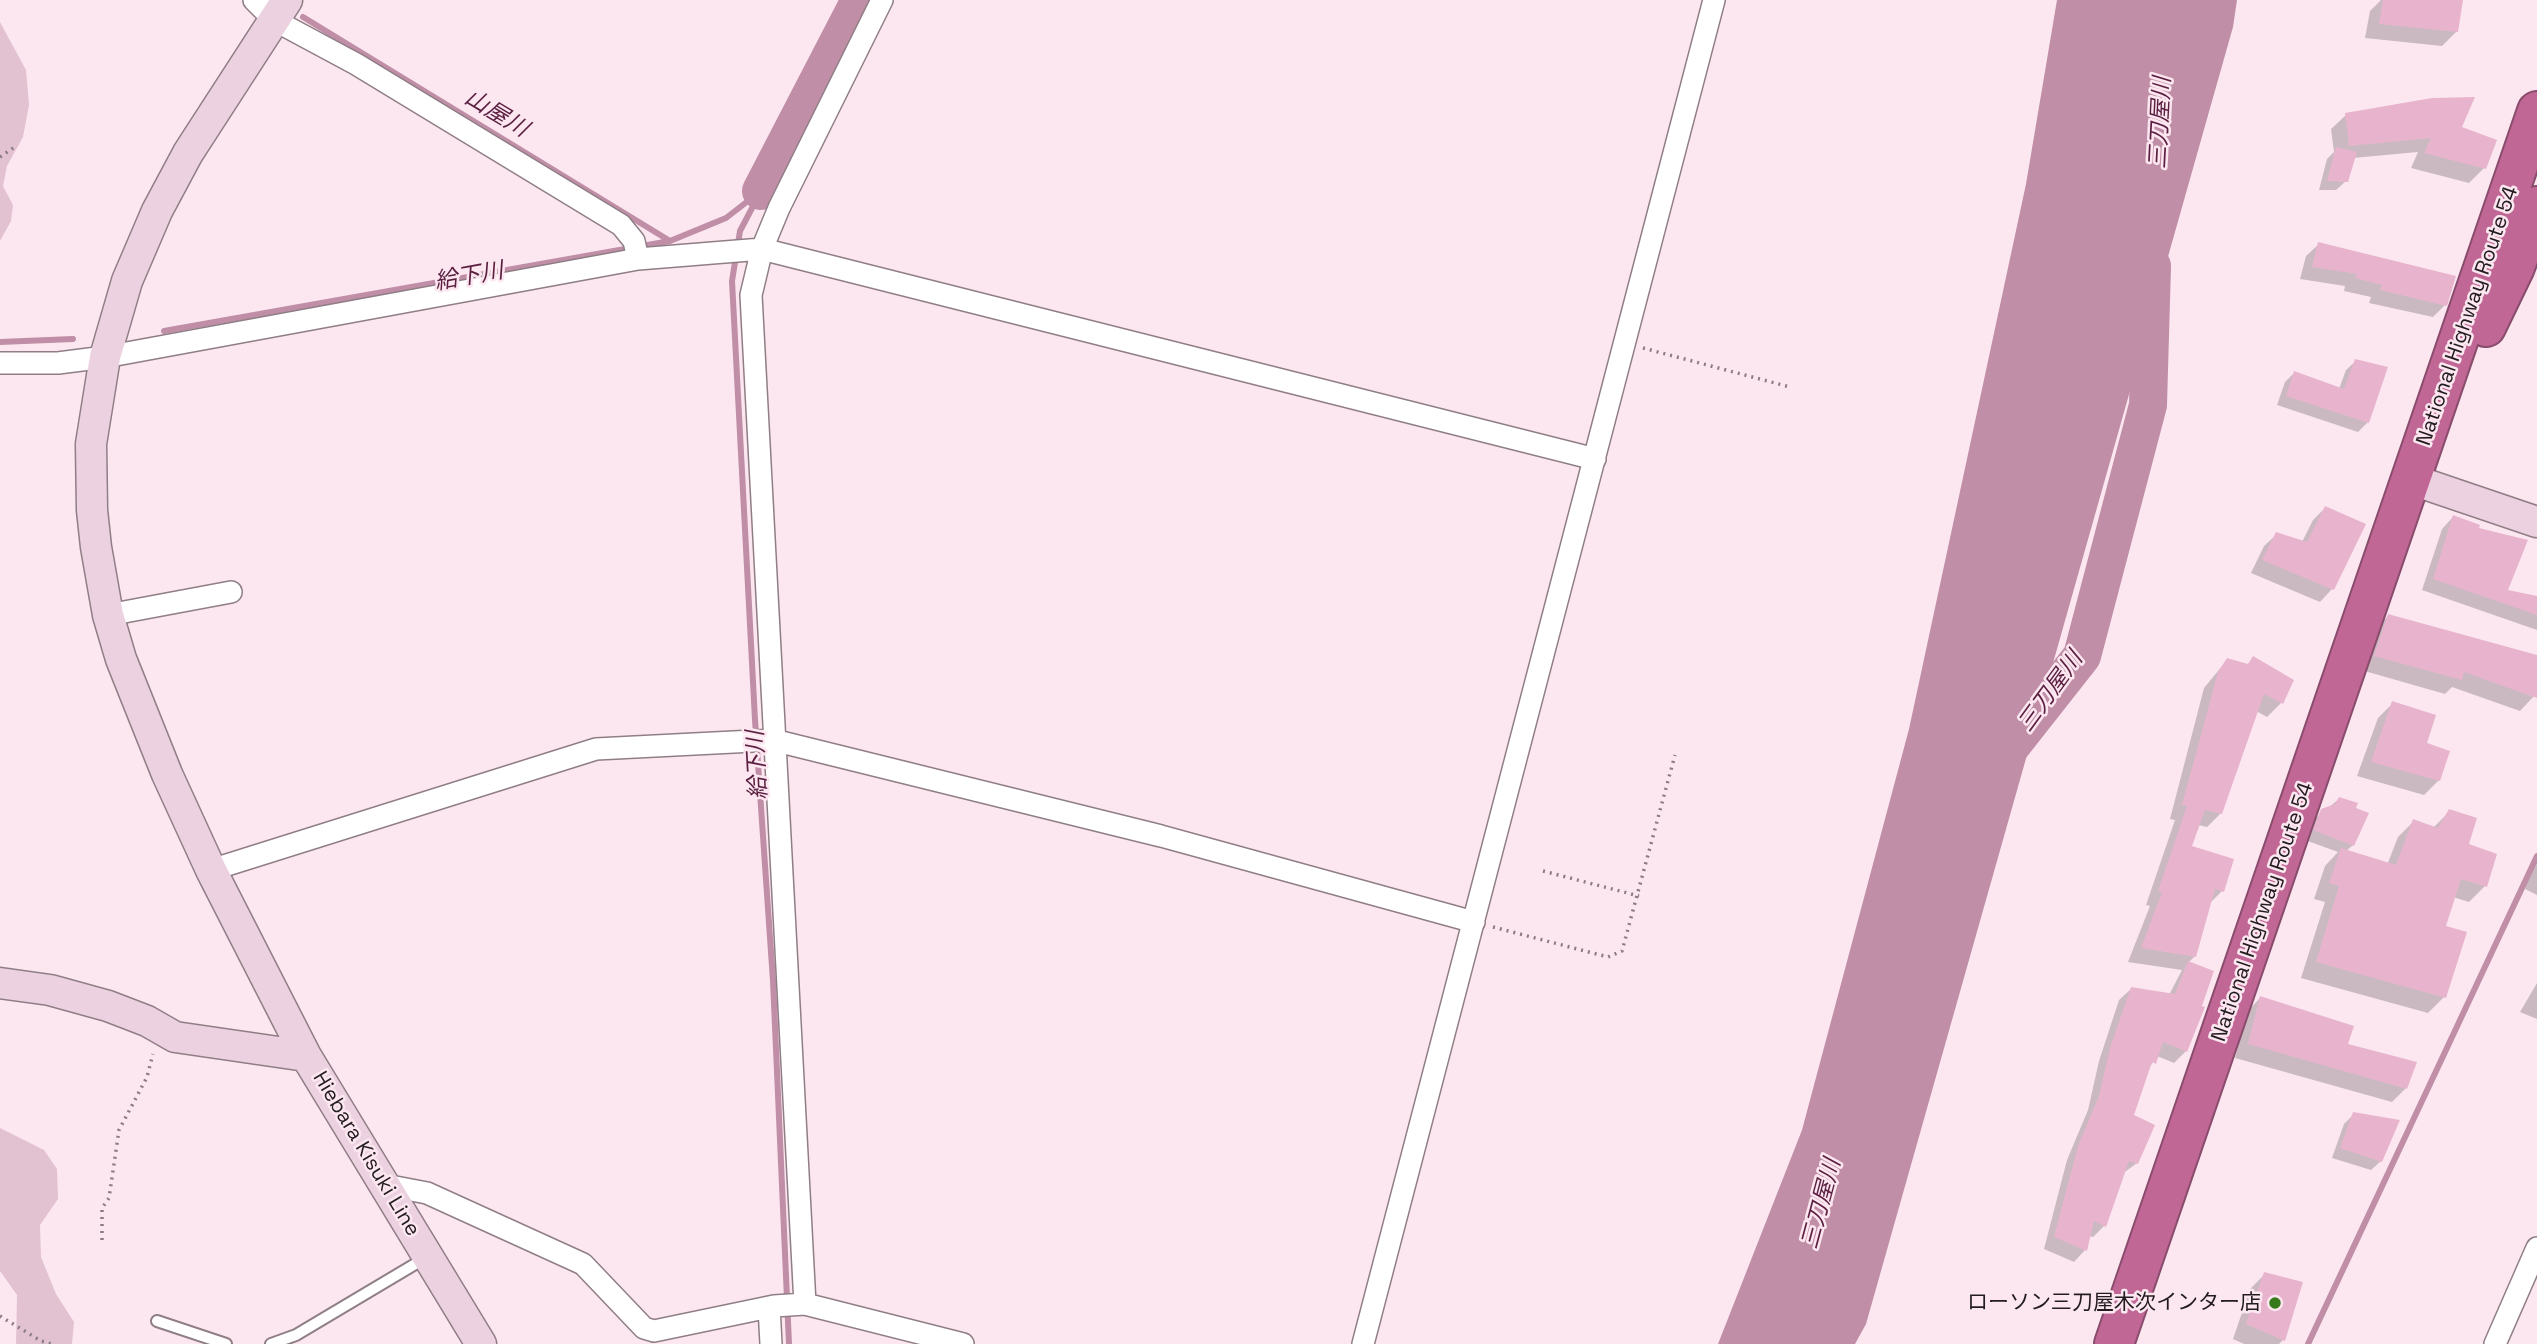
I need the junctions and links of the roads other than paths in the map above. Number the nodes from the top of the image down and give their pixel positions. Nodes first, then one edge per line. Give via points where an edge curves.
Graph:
1 (882, 0) edge
2 (1710, 1) edge
3 (272, 7) edge
4 (2537, 111) edge
5 (2537, 206) edge
6 (637, 250) junction
7 (757, 250) junction
8 (105, 357) junction
9 (0, 363) edge
10 (1595, 459) junction
11 (2413, 480) junction
12 (2537, 522) edge
13 (231, 592) dead end
14 (108, 615) junction
15 (761, 740) junction
16 (211, 870) junction
17 (1474, 922) junction
18 (0, 983) edge
19 (306, 1056) junction
20 (385, 1185) junction
21 (2537, 1248) edge
22 (428, 1256) junction
23 (786, 1305) junction
24 (157, 1321) dead end
25 (648, 1337) edge
26 (226, 1344) edge
27 (271, 1344) edge
28 (481, 1344) edge
29 (771, 1344) edge
30 (962, 1344) edge
31 (1363, 1344) edge
32 (2114, 1344) edge
33 (2495, 1344) edge

1 - 7 street
2 - 10 street
3 - 6 street via 356,64 621,225
3 - 8 street via 157,211 127,281
4 - 11 highway, National Highway Route 54
5 - 11 highway, National Highway Route 54 via 2515,267
6 - 7 street
6 - 8 street
7 - 10 street
7 - 15 street via 751,295
8 - 9 street
8 - 14 street via 90,477
10 - 17 street
11 - 12 street
11 - 32 highway, National Highway Route 54
13 - 14 street
14 - 16 street via 141,711
15 - 16 street via 596,749
15 - 17 street via 1161,836
15 - 23 street
16 - 19 street
17 - 31 street
18 - 19 street, Hiebara Kisuki Line via 50,990 108,1006 199,1043
19 - 20 street, Hiebara Kisuki Line
20 - 22 street, Hiebara Kisuki Line
20 - 25 street via 427,1193 583,1264
21 - 33 street
22 - 27 lane via 296,1335
22 - 28 street, Hiebara Kisuki Line
23 - 25 street via 654,1331
23 - 29 street
23 - 30 street
24 - 26 lane

